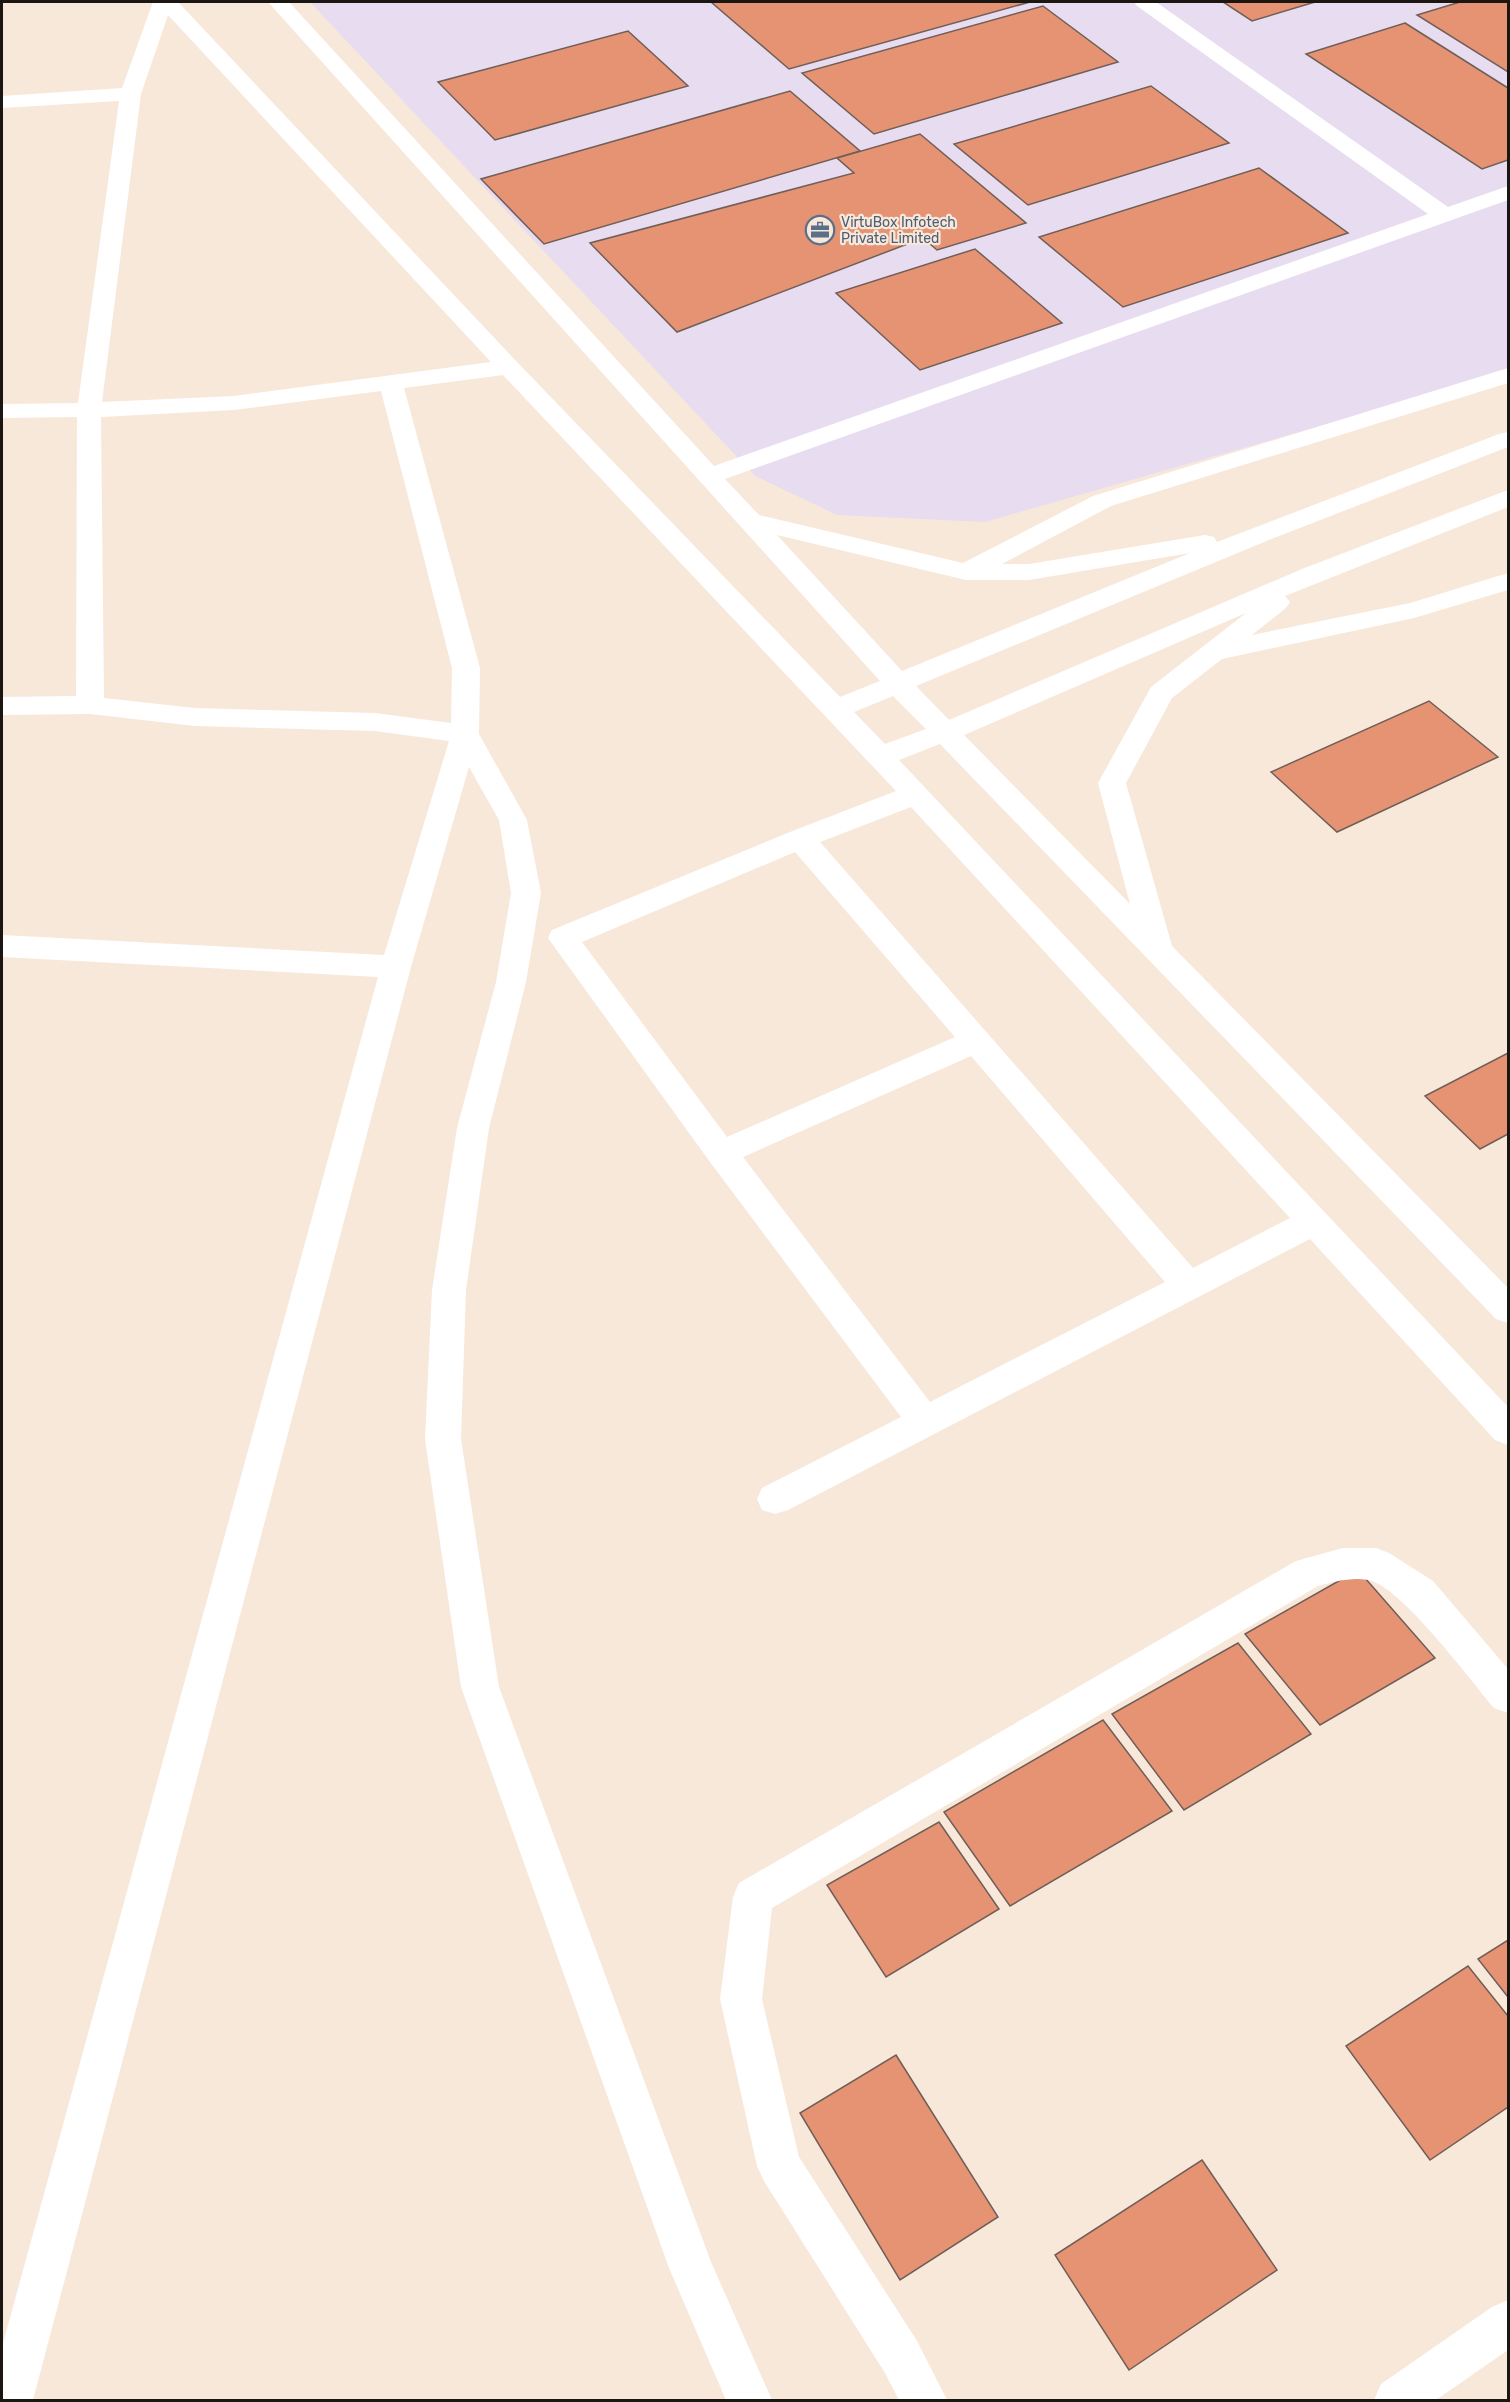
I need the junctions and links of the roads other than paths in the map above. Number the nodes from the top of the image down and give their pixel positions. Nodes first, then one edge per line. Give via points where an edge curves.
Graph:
1 (165, 2) edge
2 (278, 2) edge
3 (1144, 2) edge
4 (130, 94) junction
5 (2, 102) edge
6 (1509, 193) edge
7 (1445, 215) junction
8 (509, 367) junction
9 (1509, 375) edge
10 (391, 384) junction
11 (89, 410) junction
12 (2, 411) edge
13 (1509, 439) edge
14 (709, 476) junction
15 (1509, 498) edge
16 (750, 521) junction
17 (1260, 534) junction
18 (966, 572) junction
19 (1311, 575) junction
20 (1509, 581) edge
21 (1215, 651) junction
22 (898, 685) junction
23 (90, 705) junction
24 (2, 706) edge
25 (836, 709) junction
26 (945, 732) junction
27 (465, 734) junction
28 (879, 757) junction
29 (914, 795) junction
30 (800, 839) junction
31 (2, 949) edge
32 (1159, 951) junction
33 (396, 967) junction
34 (976, 1041) junction
35 (721, 1153) junction
36 (1313, 1222) junction
37 (1189, 1286) junction
38 (1509, 1309) edge
39 (925, 1423) junction
40 (1509, 1430) edge
41 (775, 1499) dead end
42 (1509, 1696) edge
43 (1509, 2323) edge
44 (10, 2400) edge
45 (748, 2400) edge
46 (924, 2400) edge
47 (1397, 2400) edge

1 - 4 street
1 - 8 street
2 - 14 street
3 - 7 street
4 - 5 street
4 - 11 street
6 - 7 street
7 - 14 street
8 - 10 street
8 - 25 street
9 - 18 street via 1102,501
10 - 11 street via 234,403
10 - 27 street via 466,668
11 - 12 street
11 - 23 street
13 - 17 street
14 - 16 street
15 - 19 street
16 - 18 street
16 - 22 street
17 - 18 street via 1029,572
17 - 22 street
19 - 21 street
19 - 26 street
20 - 21 street via 1414,610
21 - 32 street via 1161,693 1112,783
22 - 25 street
22 - 26 street
23 - 24 street
23 - 27 street via 195,717 375,722
25 - 28 street
26 - 28 street
26 - 32 street
27 - 33 street
27 - 45 street via 513,820 526,893 511,982 473,1128 449,1290 443,1439 480,1687 691,2268
28 - 29 street
29 - 30 street
29 - 36 street
30 - 34 street
30 - 35 street via 563,938
31 - 33 street
32 - 38 street
33 - 44 street
34 - 35 street
34 - 37 street
35 - 39 street
36 - 37 street
36 - 40 street
37 - 39 street
39 - 41 street
42 - 46 street via 1420,1593 1376,1564 1343,1564 1309,1572 753,1897 741,1999 779,2166 901,2357
43 - 47 street

